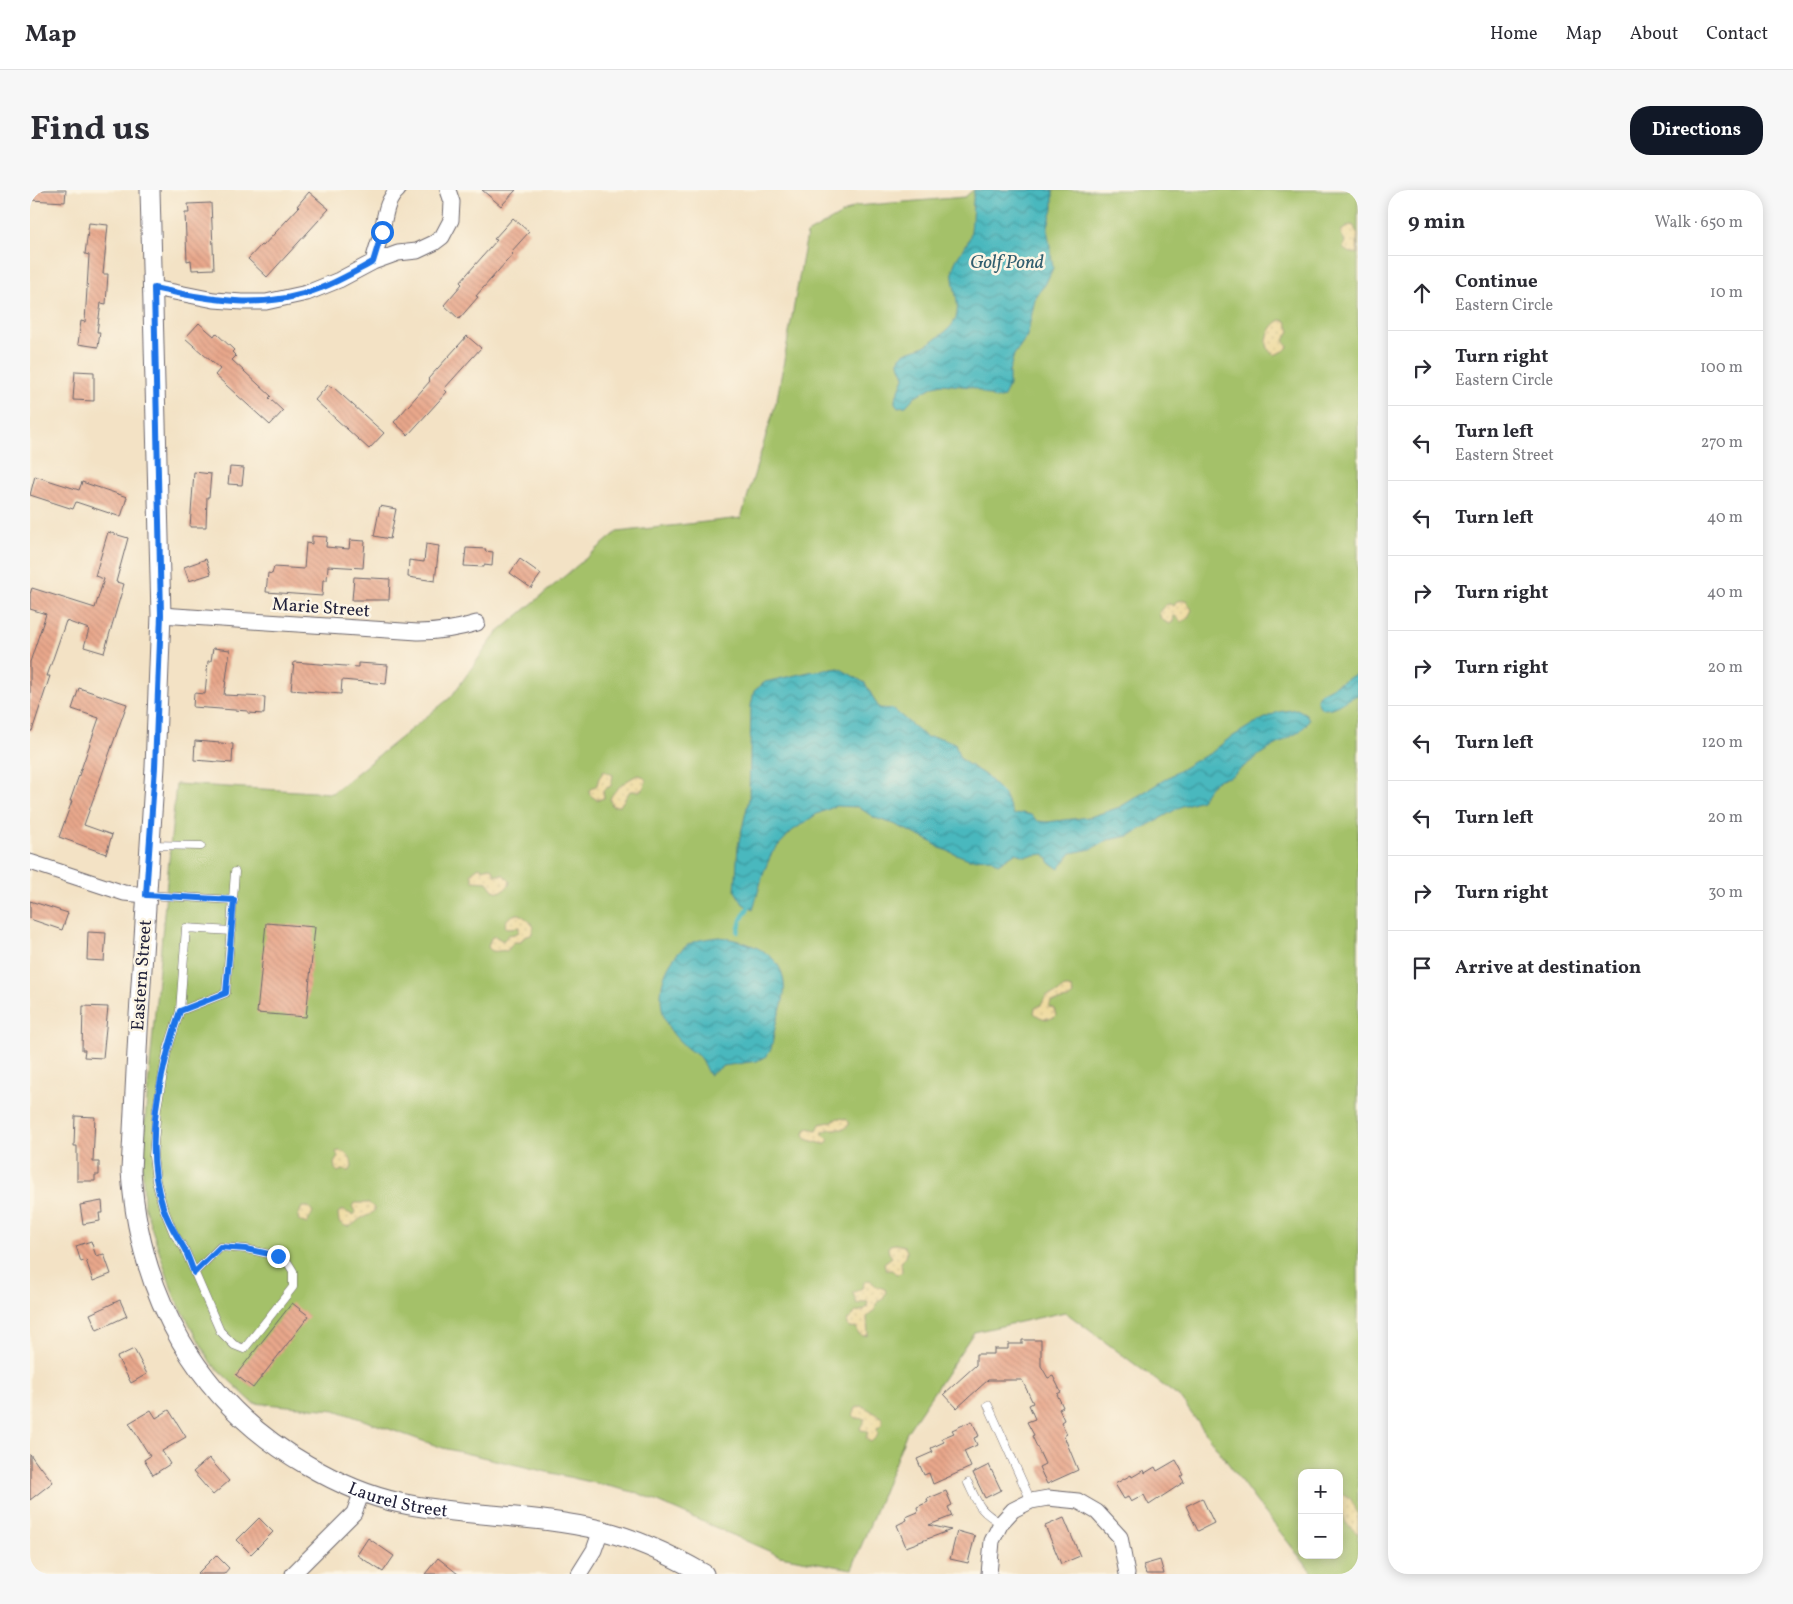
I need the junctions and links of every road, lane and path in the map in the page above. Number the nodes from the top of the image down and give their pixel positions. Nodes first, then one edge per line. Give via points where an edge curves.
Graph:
1 (150, 190) edge
2 (398, 190) edge
3 (448, 190) edge
4 (373, 262) junction
5 (154, 288) junction
6 (161, 615) junction
7 (478, 623) dead end
8 (150, 845) junction
9 (201, 846) dead end
10 (30, 862) edge
11 (235, 872) dead end
12 (146, 895) junction
13 (234, 900) junction
14 (231, 931) junction
15 (180, 1011) junction
16 (194, 1273) junction
17 (162, 1306) joint
18 (988, 1405) dead end
19 (968, 1483) dead end
20 (362, 1492) junction
21 (1032, 1501) junction
22 (1000, 1523) junction
23 (601, 1530) junction
24 (293, 1574) edge
25 (580, 1574) edge
26 (704, 1574) edge
27 (989, 1574) edge
28 (1127, 1574) edge

1 - 5 street, Eastern Street
2 - 4 street via 392,195 384,216
3 - 4 street via 452,220 442,237 424,248
4 - 5 street via 321,288 266,302 214,300
5 - 6 street, Eastern Street
6 - 7 street, Marie Street via 418,632 438,632
6 - 8 street, Eastern Street
8 - 9 lane
8 - 12 street, Eastern Street
10 - 12 street via 124,893
11 - 13 lane
12 - 13 lane
12 - 17 street, Eastern Street via 132,1171 139,1233
13 - 14 lane
14 - 15 lane via 226,993
14 - 15 lane via 186,928
15 - 16 lane via 167,1052 153,1156 163,1207
16 - 16 lane via 220,1330 234,1345 244,1349 293,1288 293,1271 288,1263 278,1256 246,1249 220,1247
17 - 20 street, Laurel Street via 183,1346 230,1406 267,1440 293,1457
18 - 21 lane
19 - 22 lane via 981,1509
20 - 23 street, Laurel Street via 426,1508 567,1523
20 - 24 street via 354,1513
21 - 22 street via 1013,1510
21 - 28 street via 1048,1498 1078,1501 1097,1512 1120,1537
22 - 27 street via 992,1541
23 - 25 street
23 - 26 street, Laurel Street via 653,1547

